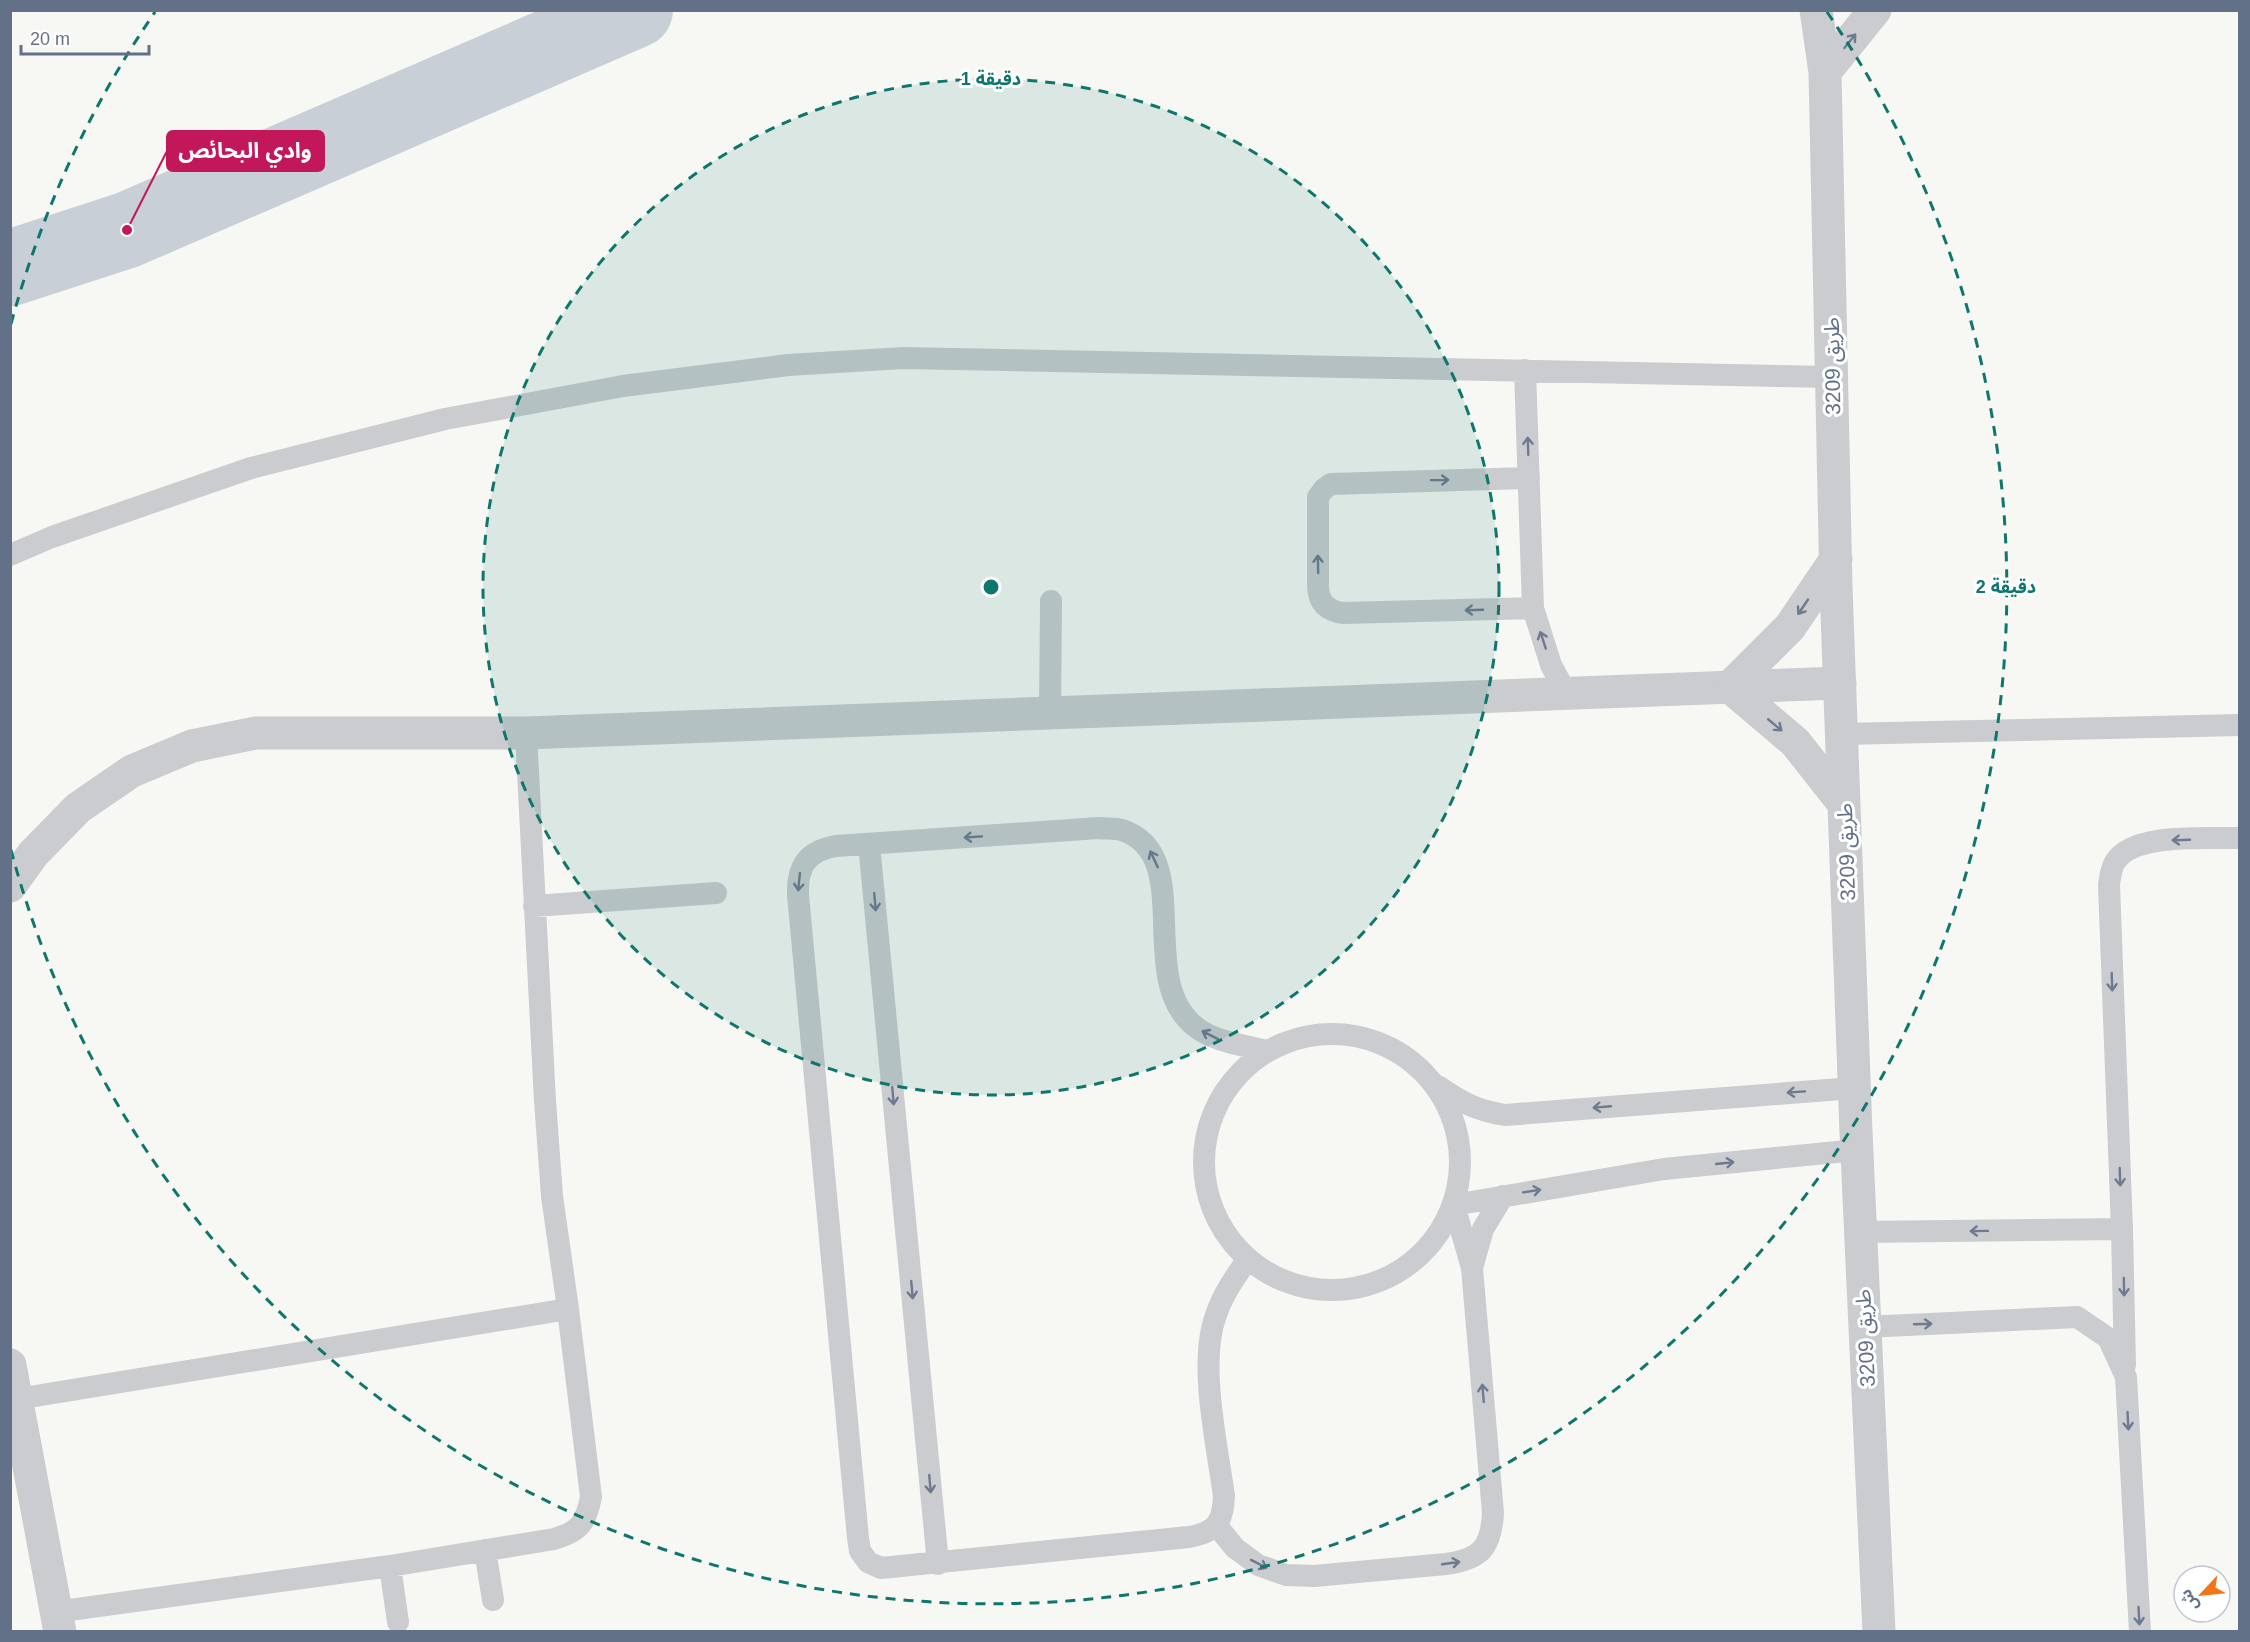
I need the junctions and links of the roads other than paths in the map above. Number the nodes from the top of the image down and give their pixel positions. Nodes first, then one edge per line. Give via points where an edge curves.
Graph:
1 (1816, 10) edge
2 (1875, 10) edge
3 (1825, 72) junction
4 (1525, 370) junction
5 (1832, 376) junction
6 (1529, 478) junction
7 (10, 555) edge
8 (1836, 559) junction
9 (1051, 601) dead end
10 (1533, 608) junction
11 (1840, 683) junction
12 (1730, 687) junction
13 (1566, 693) junction
14 (1050, 713) junction
15 (2240, 725) edge
16 (526, 733) junction
17 (1841, 734) junction
18 (1844, 804) junction
19 (2240, 838) edge
20 (869, 844) junction
21 (22, 855) edge
22 (10, 886) edge
23 (716, 893) dead end
24 (534, 906) junction
25 (1266, 1051) junction
26 (1434, 1083) junction
27 (1854, 1088) junction
28 (1857, 1150) junction
29 (1503, 1196) junction
30 (1454, 1205) junction
31 (2122, 1228) junction
32 (1861, 1232) junction
33 (1248, 1259) junction
34 (1473, 1268) junction
35 (568, 1309) junction
36 (1865, 1327) junction
37 (10, 1365) edge
38 (2126, 1377) junction
39 (17, 1399) junction
40 (1216, 1526) junction
41 (485, 1550) junction
42 (938, 1564) junction
43 (390, 1566) junction
44 (493, 1600) dead end
45 (57, 1622) edge
46 (398, 1622) dead end
47 (1879, 1632) edge
48 (2140, 1632) edge

1 - 3 street, طريق 3209
3 -> 2 street
3 - 5 street, طريق 3209
4 - 5 lane
6 -> 4 lane
4 - 7 lane via 903,358 788,365 623,386 445,419 251,468
5 - 8 street, طريق 3209
6 - 10 lane
10 -> 6 lane via 1333,612 1324,606 1318,587 1318,497 1331,484
8 - 11 street, طريق 3209
8 -> 12 street via 1790,627
9 - 14 lane
13 -> 10 lane via 1551,665
11 - 12 street
11 - 17 street, طريق 3209
12 - 13 street
12 -> 18 street via 1795,742
13 - 14 street
14 - 16 street
15 - 17 lane
16 - 21 street via 256,733 192,746 132,771 78,808
16 - 24 lane
17 - 18 street, طريق 3209
18 - 27 street, طريق 3209
19 -> 31 lane via 2151,841 2129,847 2114,862 2109,885
25 -> 20 lane via 1221,1040 1196,1028 1178,1007 1168,981 1161,878 1155,856 1141,839 1121,829 1099,828
20 -> 42 lane
20 -> 42 lane via 822,849 801,867 797,881 857,1526 860,1551 868,1562 881,1568
21 - 22 street
23 - 24 lane
24 - 35 lane via 552,1196
25 - 26 lane via 1300,1037 1346,1034 1374,1040 1408,1057
25 - 33 lane via 1235,1077 1219,1102 1204,1150 1207,1190 1222,1228
27 -> 26 lane via 1505,1115 1460,1101
26 - 30 lane via 1455,1121 1462,1163
27 - 28 street, طريق 3209
29 -> 28 lane via 1664,1169
28 - 32 street, طريق 3209
29 - 30 lane
29 - 34 lane via 1483,1229
30 - 33 lane via 1434,1241 1412,1263 1366,1287 1324,1291 1283,1281
30 - 34 lane
31 -> 32 lane
31 -> 38 lane
32 - 36 street, طريق 3209
33 - 40 lane via 1228,1286 1215,1316 1208,1348 1224,1496 1224,1513
40 -> 34 lane via 1235,1548 1258,1565 1286,1575 1446,1564 1465,1561 1482,1550 1492,1533 1493,1513
35 - 39 lane
35 - 41 lane via 591,1497 589,1509 580,1527 569,1535
36 -> 38 lane via 2077,1317 2108,1338
36 - 47 street, طريق 3209
37 - 39 street
38 -> 48 lane
39 - 45 street
40 - 42 lane via 1189,1537
41 - 43 lane
41 - 44 lane
43 - 45 lane
43 - 46 lane

